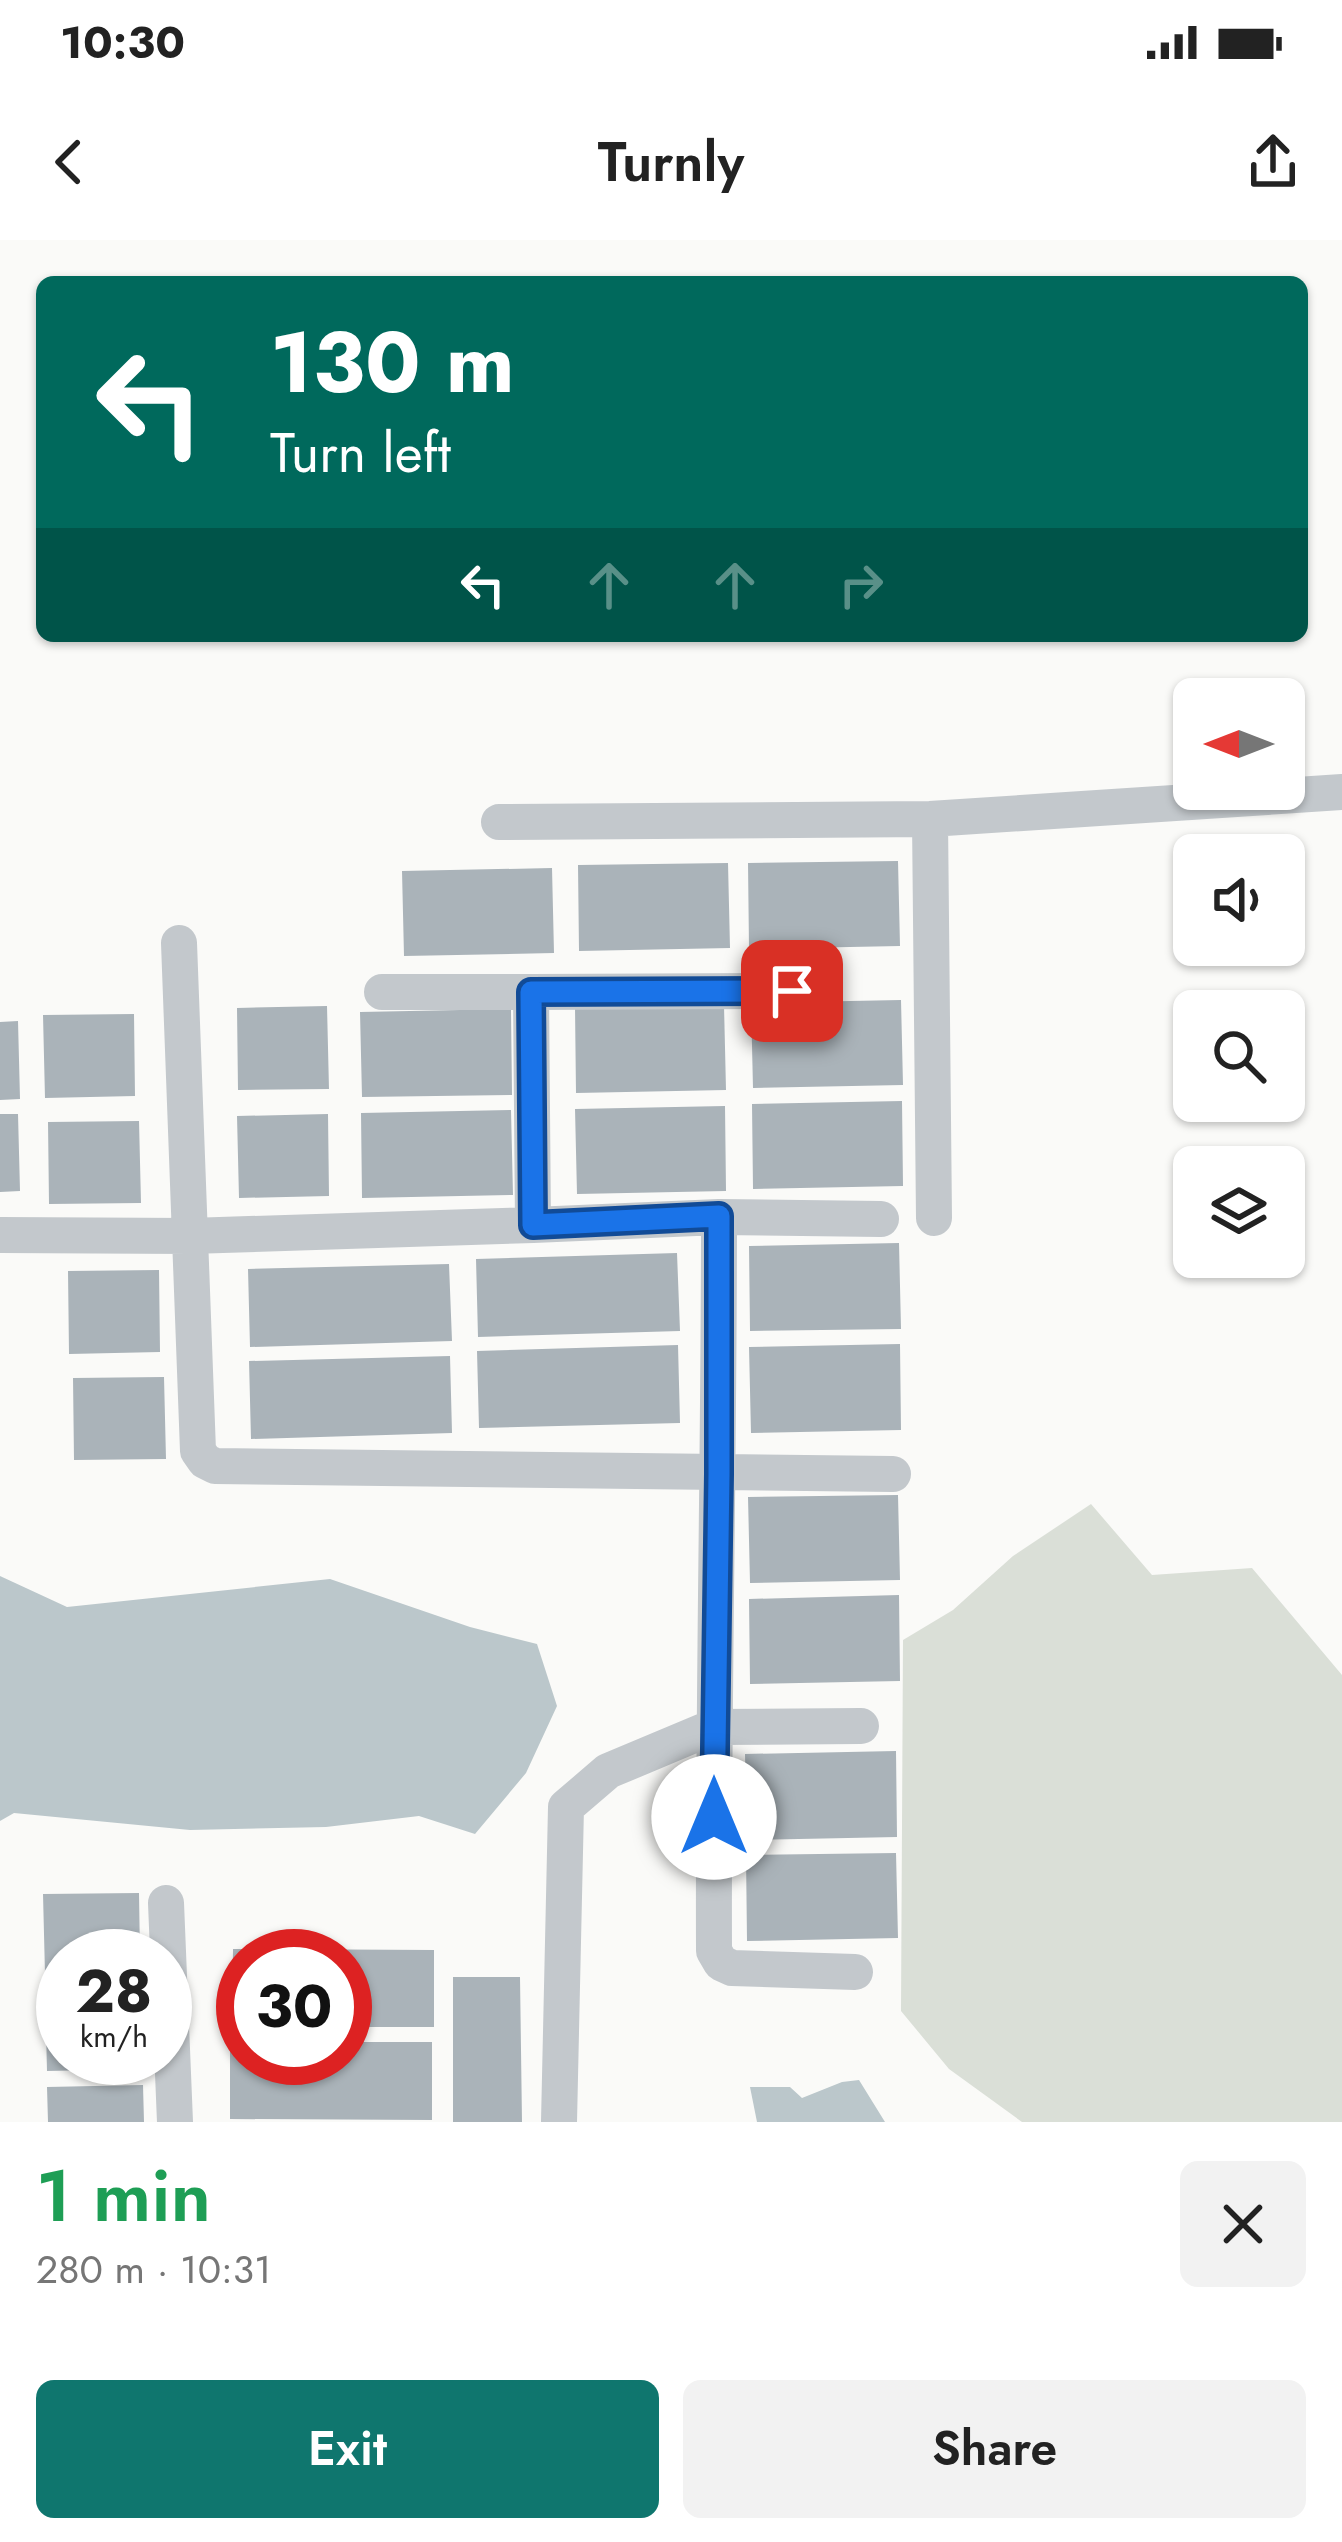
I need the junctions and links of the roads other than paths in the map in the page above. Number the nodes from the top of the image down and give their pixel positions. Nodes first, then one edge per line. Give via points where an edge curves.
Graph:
1 (1342, 791) edge
2 (931, 819) junction
3 (499, 822) dead end
4 (179, 943) dead end
5 (792, 991) dead end
6 (382, 992) dead end
7 (531, 992) junction
8 (719, 1216) junction
9 (934, 1218) dead end
10 (881, 1219) dead end
11 (533, 1225) junction
12 (0, 1235) edge
13 (190, 1236) junction
14 (719, 1474) junction
15 (893, 1474) dead end
16 (861, 1726) dead end
17 (713, 1727) junction
18 (166, 1903) dead end
19 (855, 1972) dead end
20 (175, 2122) edge
21 (559, 2122) edge

1 - 2 street
2 - 3 street
2 - 9 street
4 - 13 street
5 - 7 street
6 - 7 street
7 - 11 street
8 - 10 street
8 - 11 street
8 - 14 street
11 - 13 street
12 - 13 street
13 - 14 street via 198,1451 215,1466
14 - 15 street
14 - 17 street
16 - 17 street
17 - 19 street via 714,1951 732,1968
17 - 21 street via 608,1771 566,1807
18 - 20 street

